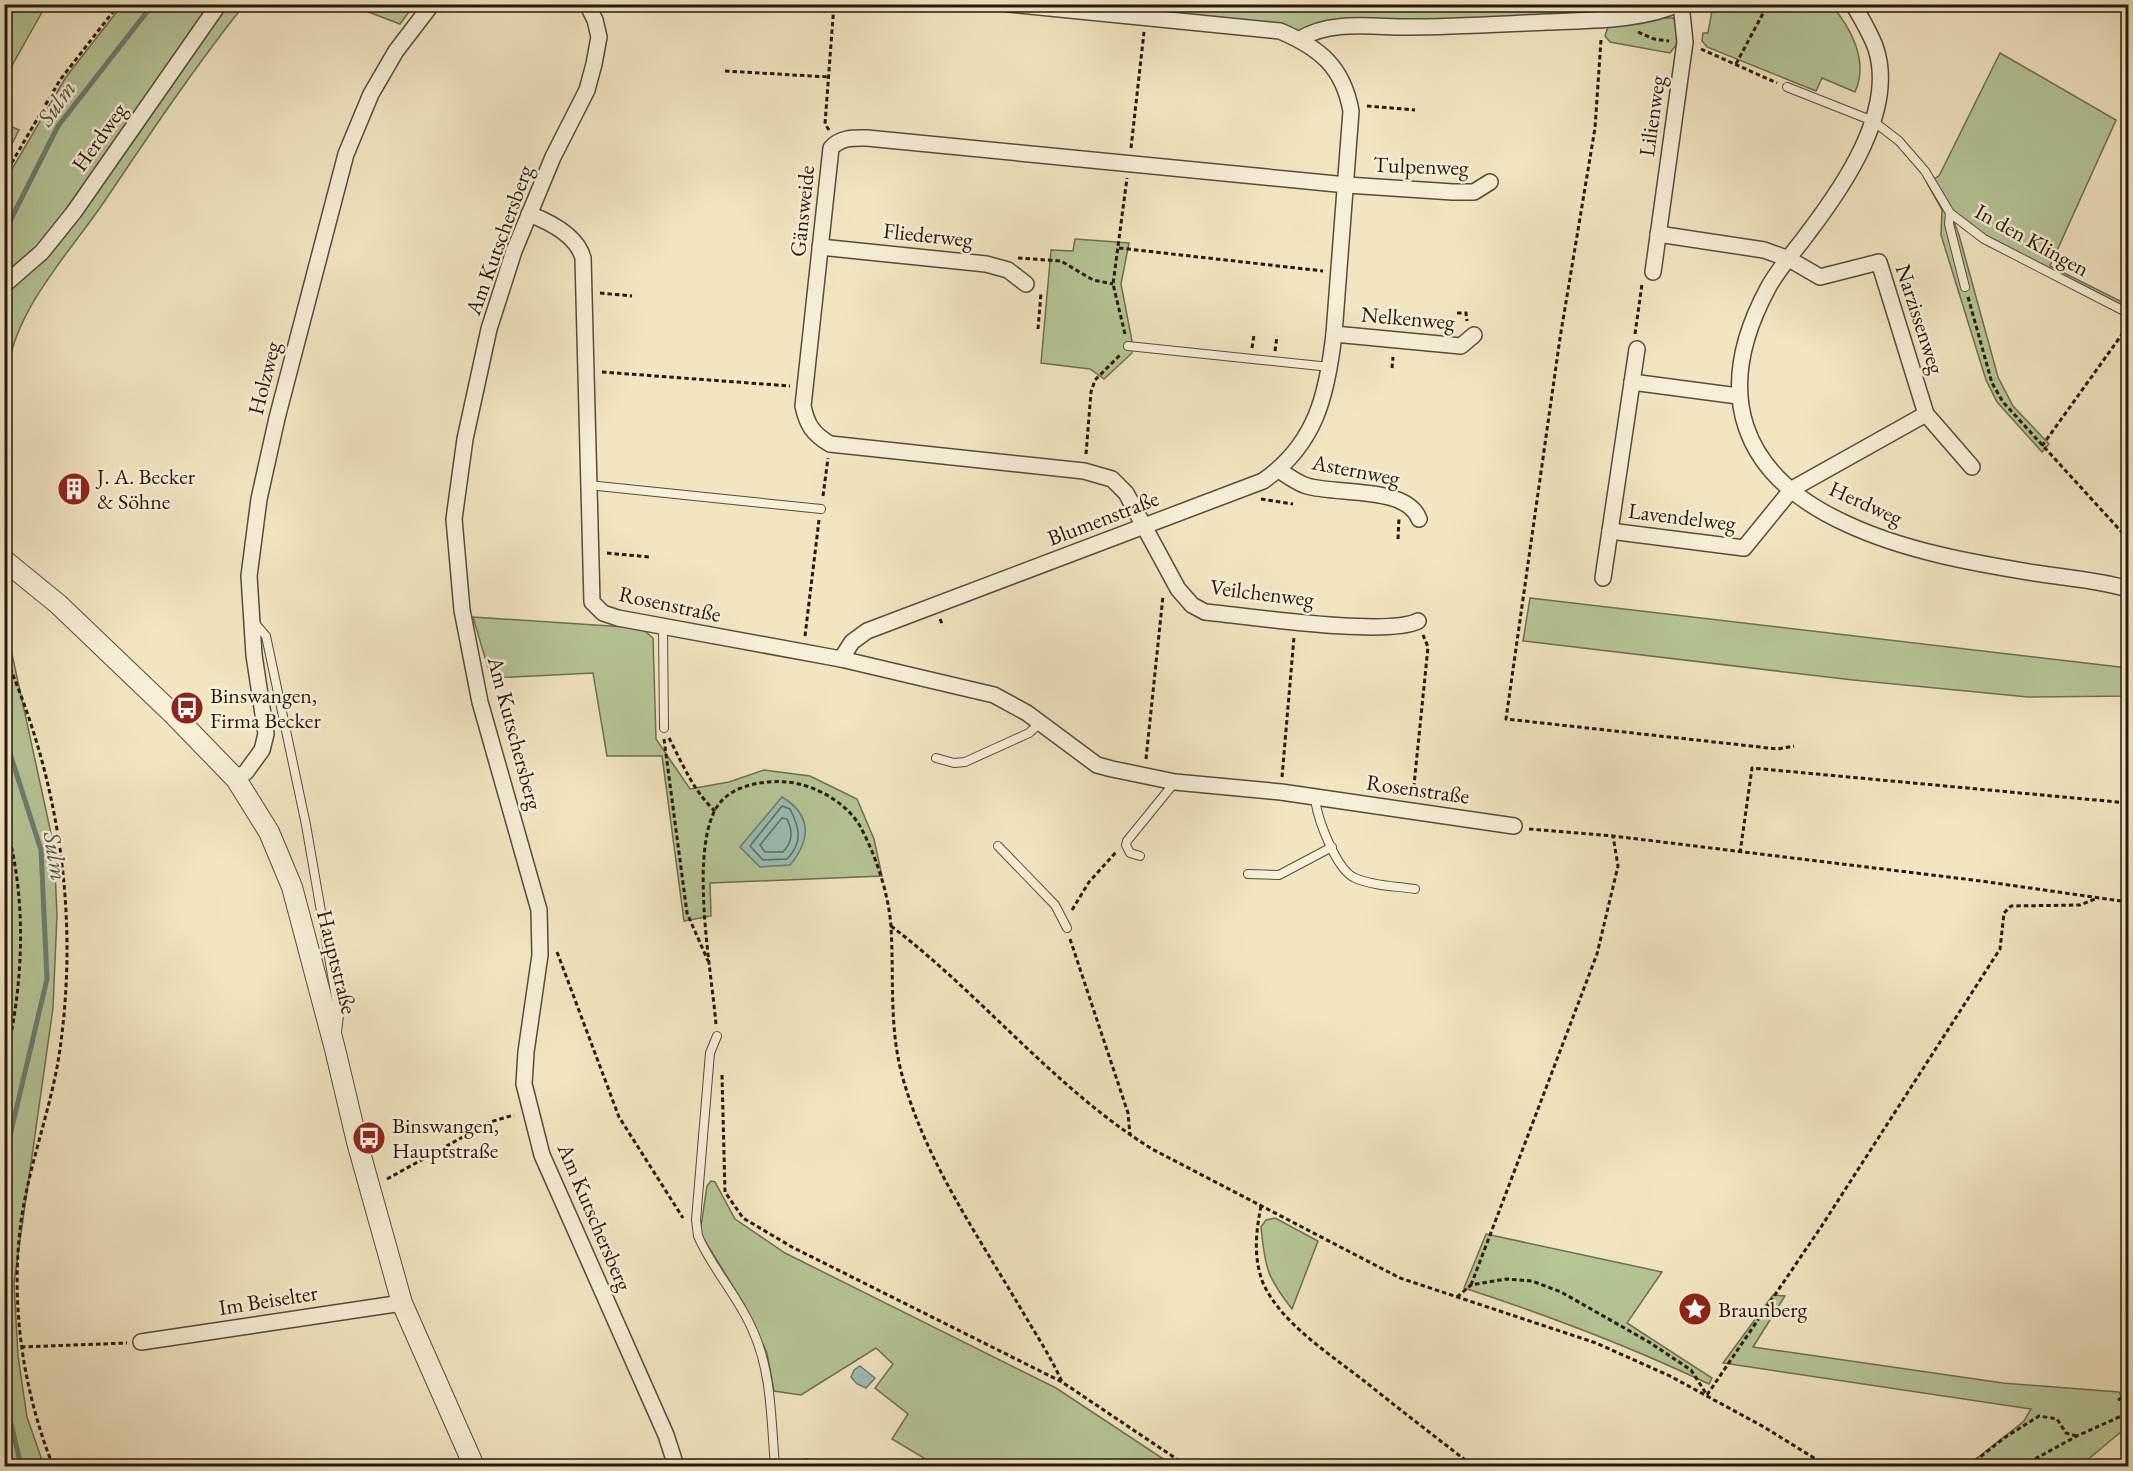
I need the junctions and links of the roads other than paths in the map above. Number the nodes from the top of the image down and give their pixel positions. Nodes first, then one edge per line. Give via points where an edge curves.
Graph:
1 (219, 4) edge
2 (432, 4) edge
3 (587, 4) edge
4 (1008, 4) edge
5 (1680, 4) edge
6 (1853, 4) edge
7 (1300, 39) junction
8 (1787, 87) road end
9 (1873, 121) junction
10 (1490, 182) dead end
11 (1347, 185) junction
12 (1950, 213) junction
13 (529, 214) junction
14 (1658, 234) junction
15 (820, 247) junction
16 (1789, 259) junction
17 (1653, 272) road end
18 (1026, 284) dead end
19 (4, 285) edge
20 (1965, 287) road end
21 (2128, 313) edge
22 (1334, 334) junction
23 (1474, 335) dead end
24 (1128, 346) road end
25 (1637, 350) road end
26 (1330, 367) junction
27 (1632, 382) junction
28 (1738, 396) junction
29 (1926, 414) junction
30 (1972, 467) dead end
31 (1279, 470) junction
32 (588, 485) junction
33 (1792, 489) junction
34 (821, 509) road end
35 (1419, 519) dead end
36 (1146, 526) junction
37 (1610, 531) junction
38 (4, 560) edge
39 (1603, 579) dead end
40 (2128, 589) edge
41 (251, 620) junction
42 (1418, 621) road end
43 (663, 628) junction
44 (841, 659) junction
45 (1040, 723) junction
46 (664, 728) road end
47 (936, 758) dead end
48 (236, 779) junction
49 (1175, 782) junction
50 (1315, 796) junction
51 (1514, 826) road end
52 (998, 846) dead end
53 (1332, 847) junction
54 (1140, 856) dead end
55 (1248, 874) dead end
56 (1415, 889) dead end
57 (1067, 928) road end
58 (717, 1036) road end
59 (335, 1049) junction
60 (402, 1303) junction
61 (141, 1342) road end
62 (474, 1467) edge
63 (676, 1467) edge
64 (775, 1467) edge

1 - 19 street, Herdweg via 74,212 42,252
2 - 41 street, Holzweg via 396,51 371,94 346,154 259,499 249,576
3 - 13 street, Am Kutschersberg via 599,37 587,90
4 - 7 street via 1280,31
5 - 7 street via 1663,12 1623,16 1438,27 1339,27 1312,32
5 - 14 street, Lilienweg via 1685,42
6 - 9 street, Herdweg via 1876,50 1879,82
7 - 11 street, Blumenstraße via 1323,56 1347,88
8 - 9 lane
9 - 12 lane via 1899,141 1925,171
9 - 16 street, Herdweg via 1857,162
10 - 11 street, Tulpenweg via 1474,192
11 - 15 street, Gänsweide via 850,138 831,148
11 - 22 street, Blumenstraße
12 - 20 lane via 1948,224
12 - 21 lane, In den Klingen via 1984,239
13 - 32 street, Rosenstraße via 572,238 580,248
13 - 63 street, Am Kutschersberg via 489,329 465,439 454,519 462,610 480,702 538,910 540,955 524,1084 542,1155 666,1435
14 - 16 street via 1764,250
14 - 17 street, Lilienweg
15 - 18 street, Fliederweg via 986,264 1008,270
15 - 36 street, Gänsweide via 803,406 810,429 830,444 1084,471 1112,479 1126,493
16 - 28 street, Herdweg via 1769,286 1750,324
16 - 29 street, Narzissenweg via 1820,277 1879,262
22 - 23 street, Nelkenweg via 1461,346
22 - 26 street, Blumenstraße
24 - 26 lane
25 - 27 street, Lavendelweg
26 - 31 street, Blumenstraße via 1322,403 1307,435
27 - 28 street
27 - 37 street, Lavendelweg
28 - 33 street, Herdweg via 1751,442
29 - 30 street, Narzissenweg
29 - 33 street
31 - 35 street, Asternweg via 1306,486 1400,498 1415,508
31 - 36 street, Blumenstraße via 1263,481
32 - 34 lane
32 - 43 street, Rosenstraße via 595,608 618,618
33 - 37 street, Lavendelweg via 1744,548
33 - 40 street, Herdweg via 1826,514 1896,542 2010,569
36 - 42 street, Veilchenweg via 1178,589 1192,605 1205,612 1373,627 1407,627
36 - 44 street, Blumenstraße via 867,631 852,642
37 - 39 street, Lavendelweg
38 - 48 street, Hauptstraße via 99,642
41 - 48 street, Holzweg via 266,734 262,750
41 - 59 lane via 266,636 306,825 339,1015
43 - 44 street, Rosenstraße
43 - 46 lane
44 - 45 street, Rosenstraße via 994,695
45 - 47 lane via 1029,733 965,762
45 - 49 street, Rosenstraße via 1097,765
48 - 59 street, Hauptstraße via 269,832 292,887
49 - 50 street, Rosenstraße
49 - 54 lane via 1126,845 1130,853
50 - 51 street, Rosenstraße
50 - 53 lane via 1318,817
52 - 57 lane via 1055,905
53 - 55 lane via 1280,875
53 - 56 lane via 1352,877
58 - 64 lane via 710,1053 696,1220 698,1236 753,1329 763,1356
59 - 60 street, Hauptstraße
60 - 61 street, Im Beiselter
60 - 62 street, Hauptstraße

